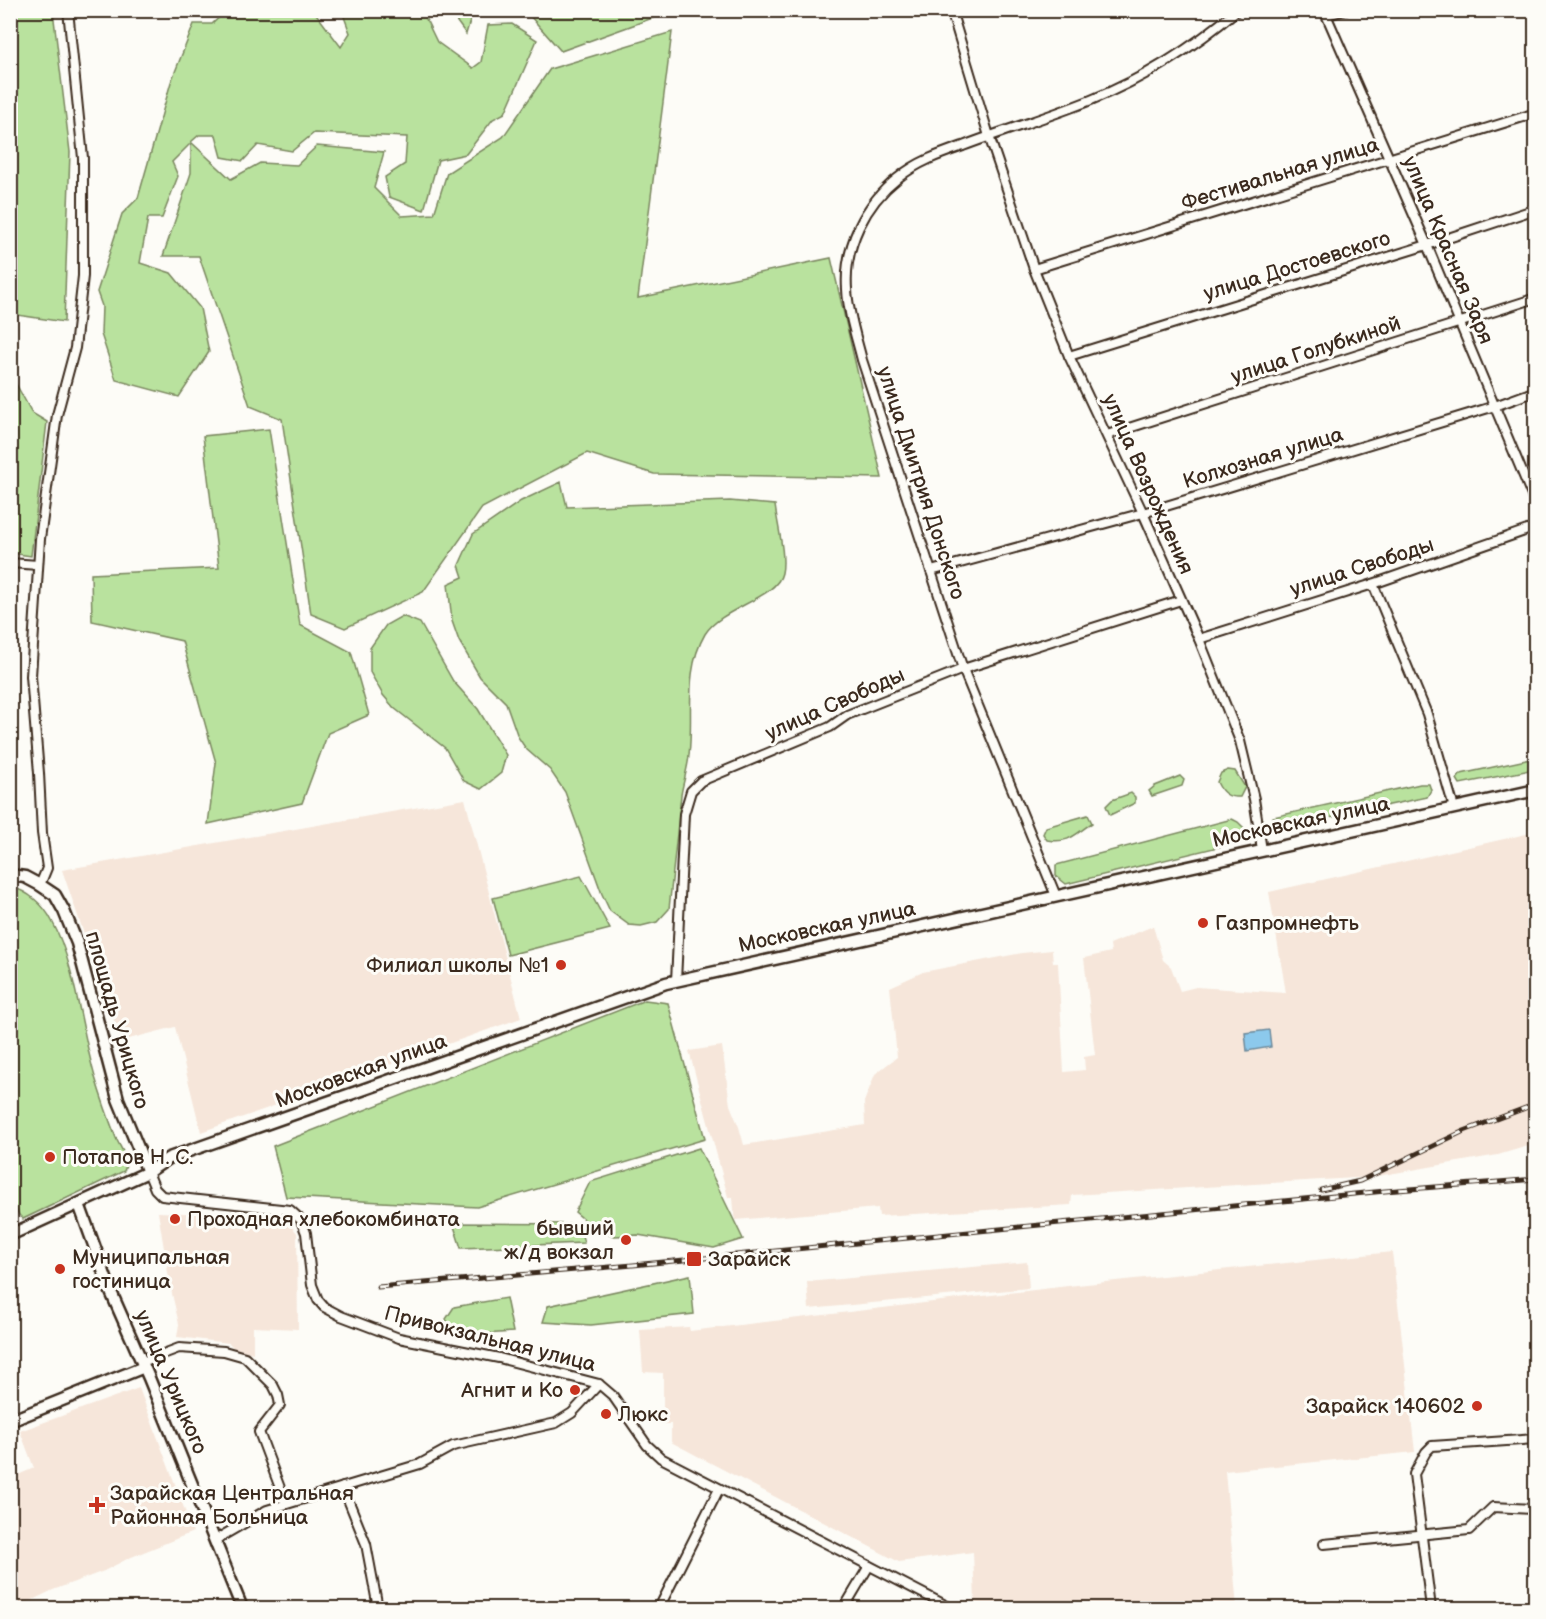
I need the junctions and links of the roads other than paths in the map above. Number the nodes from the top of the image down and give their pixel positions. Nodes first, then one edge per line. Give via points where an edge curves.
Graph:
1 (68, 10) edge
2 (951, 10) edge
3 (1237, 10) edge
4 (1346, 10) edge
5 (1325, 13) edge
6 (1536, 113) edge
7 (989, 136) junction
8 (1389, 159) junction
9 (1536, 209) edge
10 (1427, 245) junction
11 (1035, 269) junction
12 (1536, 297) edge
13 (1459, 323) junction
14 (1069, 356) junction
15 (1536, 391) edge
16 (1495, 406) junction
17 (1107, 435) junction
18 (1536, 505) edge
19 (1143, 513) junction
20 (1536, 527) edge
21 (10, 563) edge
22 (38, 565) junction
23 (931, 571) junction
24 (1373, 584) junction
25 (1181, 600) junction
26 (1199, 639) junction
27 (963, 669) junction
28 (1536, 790) edge
29 (1454, 808) junction
30 (1262, 850) junction
31 (10, 875) edge
32 (40, 885) junction
33 (1056, 896) junction
34 (676, 981) junction
35 (148, 1172) junction
36 (80, 1204) junction
37 (10, 1235) edge
38 (143, 1365) junction
39 (600, 1384) junction
40 (10, 1421) edge
41 (1536, 1438) edge
42 (343, 1487) junction
43 (719, 1489) junction
44 (286, 1504) junction
45 (1535, 1534) edge
46 (1422, 1535) junction
47 (215, 1539) junction
48 (1324, 1544) dead end
49 (869, 1566) junction
50 (242, 1608) edge
51 (378, 1608) edge
52 (659, 1608) edge
53 (844, 1608) edge
54 (951, 1608) edge
55 (1431, 1608) edge

1 - 22 street via 83,158 83,276 75,348 57,415
2 - 7 street, улица Возрождения
3 - 7 street, улица Дмитрия Донского via 1161,67 1089,100
4 - 5 street
5 - 8 street, улица Красная Заря
6 - 8 street, Фестивальная улица
7 - 11 street, улица Возрождения
7 - 23 street, улица Дмитрия Донского via 921,163 878,196 858,227 848,265 849,308 862,360
8 - 10 street, улица Красная Заря
8 - 11 street, Фестивальная улица
9 - 10 street, улица Достоевского
10 - 13 street, улица Красная Заря
10 - 14 street, улица Достоевского
11 - 14 street, улица Возрождения
12 - 13 street, улица Голубкиной
13 - 16 street, улица Красная Заря
13 - 17 street, улица Голубкиной
14 - 17 street, улица Возрождения
15 - 16 street, Колхозная улица
16 - 18 street, улица Красная Заря
16 - 19 street, Колхозная улица
17 - 19 street, улица Возрождения
19 - 23 street, Колхозная улица
19 - 25 street, улица Возрождения
20 - 24 street, улица Свободы
21 - 22 street
22 - 32 street via 31,676 47,868
23 - 27 street, улица Дмитрия Донского
24 - 26 street, улица Свободы
24 - 29 street via 1427,714
25 - 26 street, улица Возрождения
25 - 27 street, улица Свободы
26 - 30 street, улица Возрождения via 1240,741
27 - 33 street, улица Дмитрия Донского
27 - 34 street, улица Свободы via 847,715 830,728 701,781 691,791 684,814
28 - 29 main road, Московская улица
29 - 30 main road, Московская улица
30 - 33 main road, Московская улица
31 - 32 main road via 26,877
32 - 35 main road, площадь Урицкого via 55,895 77,943 118,1099
33 - 34 main road, Московская улица
34 - 35 main road, Московская улица via 169,1158
35 - 36 main road, Московская улица
35 - 39 street, Привокзальная улица via 162,1196 290,1210 301,1220 306,1233 312,1285 318,1300 341,1316 399,1338
36 - 37 main road, Московская улица
36 - 38 main road, улица Урицкого via 111,1292
38 - 40 main road
38 - 44 street via 179,1348 224,1351 245,1357 278,1395 280,1405 259,1432
38 - 47 main road, улица Урицкого
39 - 42 street via 572,1413 556,1423 453,1446 420,1464
39 - 43 street, Привокзальная улица via 661,1458
41 - 46 street via 1432,1446 1414,1474
42 - 44 street
42 - 51 street via 366,1544
43 - 49 street, Привокзальная улица
43 - 52 street
44 - 47 street via 267,1510
45 - 46 street via 1533,1509 1493,1507 1469,1530
46 - 48 street
46 - 55 street
47 - 50 main road, улица Урицкого
49 - 53 street
49 - 54 street, Привокзальная улица

